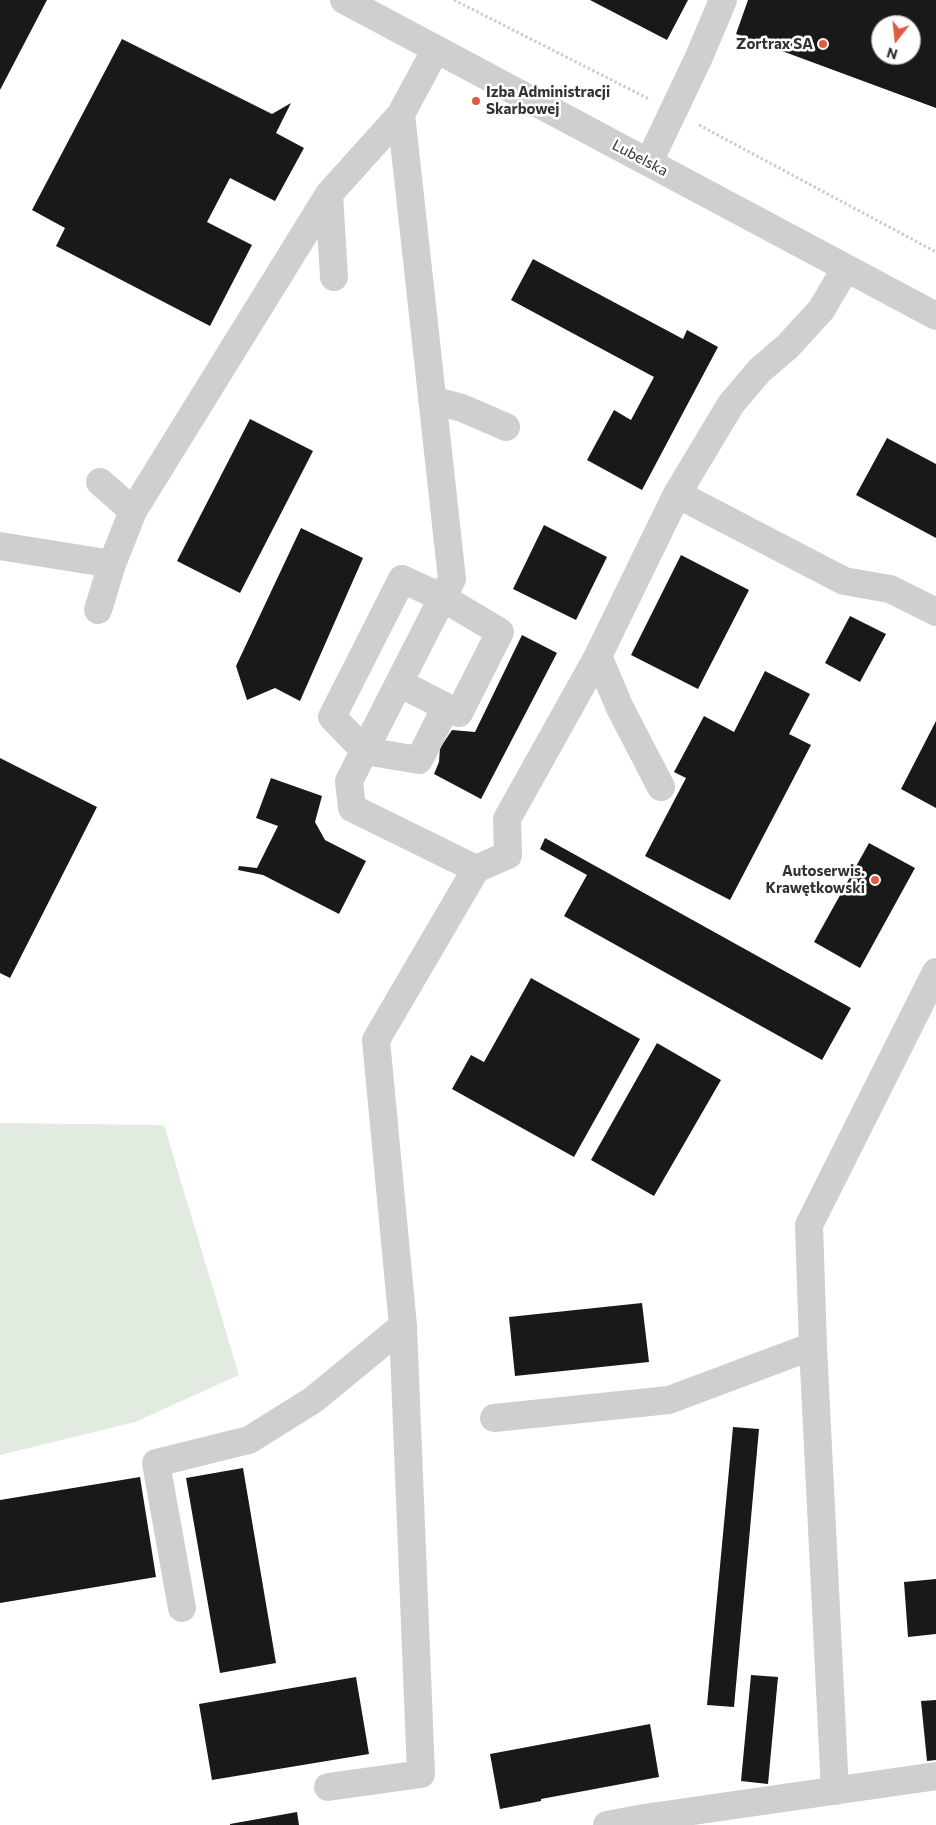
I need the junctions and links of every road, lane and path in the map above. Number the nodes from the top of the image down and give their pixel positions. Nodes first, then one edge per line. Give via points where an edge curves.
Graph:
1 (344, 0) edge
2 (724, 0) edge
3 (436, 49) junction
4 (401, 114) junction
5 (649, 162) junction
6 (329, 194) junction
7 (846, 268) junction
8 (334, 277) dead end
9 (936, 316) edge
10 (432, 400) junction
11 (506, 427) dead end
12 (100, 482) dead end
13 (677, 494) junction
14 (133, 511) junction
15 (0, 546) edge
16 (112, 564) junction
17 (443, 598) junction
18 (98, 610) dead end
19 (936, 612) edge
20 (598, 656) junction
21 (399, 682) junction
22 (446, 707) junction
23 (364, 751) junction
24 (661, 787) dead end
25 (476, 869) junction
26 (936, 972) edge
27 (403, 1326) junction
28 (813, 1346) junction
29 (494, 1418) dead end
30 (182, 1608) dead end
31 (936, 1776) edge
32 (328, 1787) dead end
33 (835, 1791) junction
34 (607, 1825) edge

1 - 3 street, Lubelska
2 - 5 street
3 - 4 street
3 - 5 street, Lubelska
4 - 6 street
4 - 10 street
5 - 7 street, Lubelska
6 - 8 street
6 - 14 street
7 - 9 street, Lubelska
7 - 13 street via 821,310 788,346 760,370 732,404
10 - 11 street via 462,408
10 - 17 street via 452,579
12 - 14 street
13 - 19 street via 844,581 890,589
13 - 20 street
14 - 16 street
15 - 16 street
16 - 18 street
17 - 21 street
17 - 22 street via 500,632 459,713
17 - 23 street via 402,579 332,717
20 - 24 street via 620,708
20 - 25 street via 507,819 508,855
21 - 22 street
21 - 23 street
22 - 23 street via 420,760
23 - 25 street via 349,781 352,808
25 - 27 street via 376,1040
26 - 28 street via 809,1225
27 - 30 street via 313,1400 249,1440 156,1463
27 - 32 street via 421,1774
28 - 29 street via 669,1400
28 - 33 street
31 - 33 street
33 - 34 street

